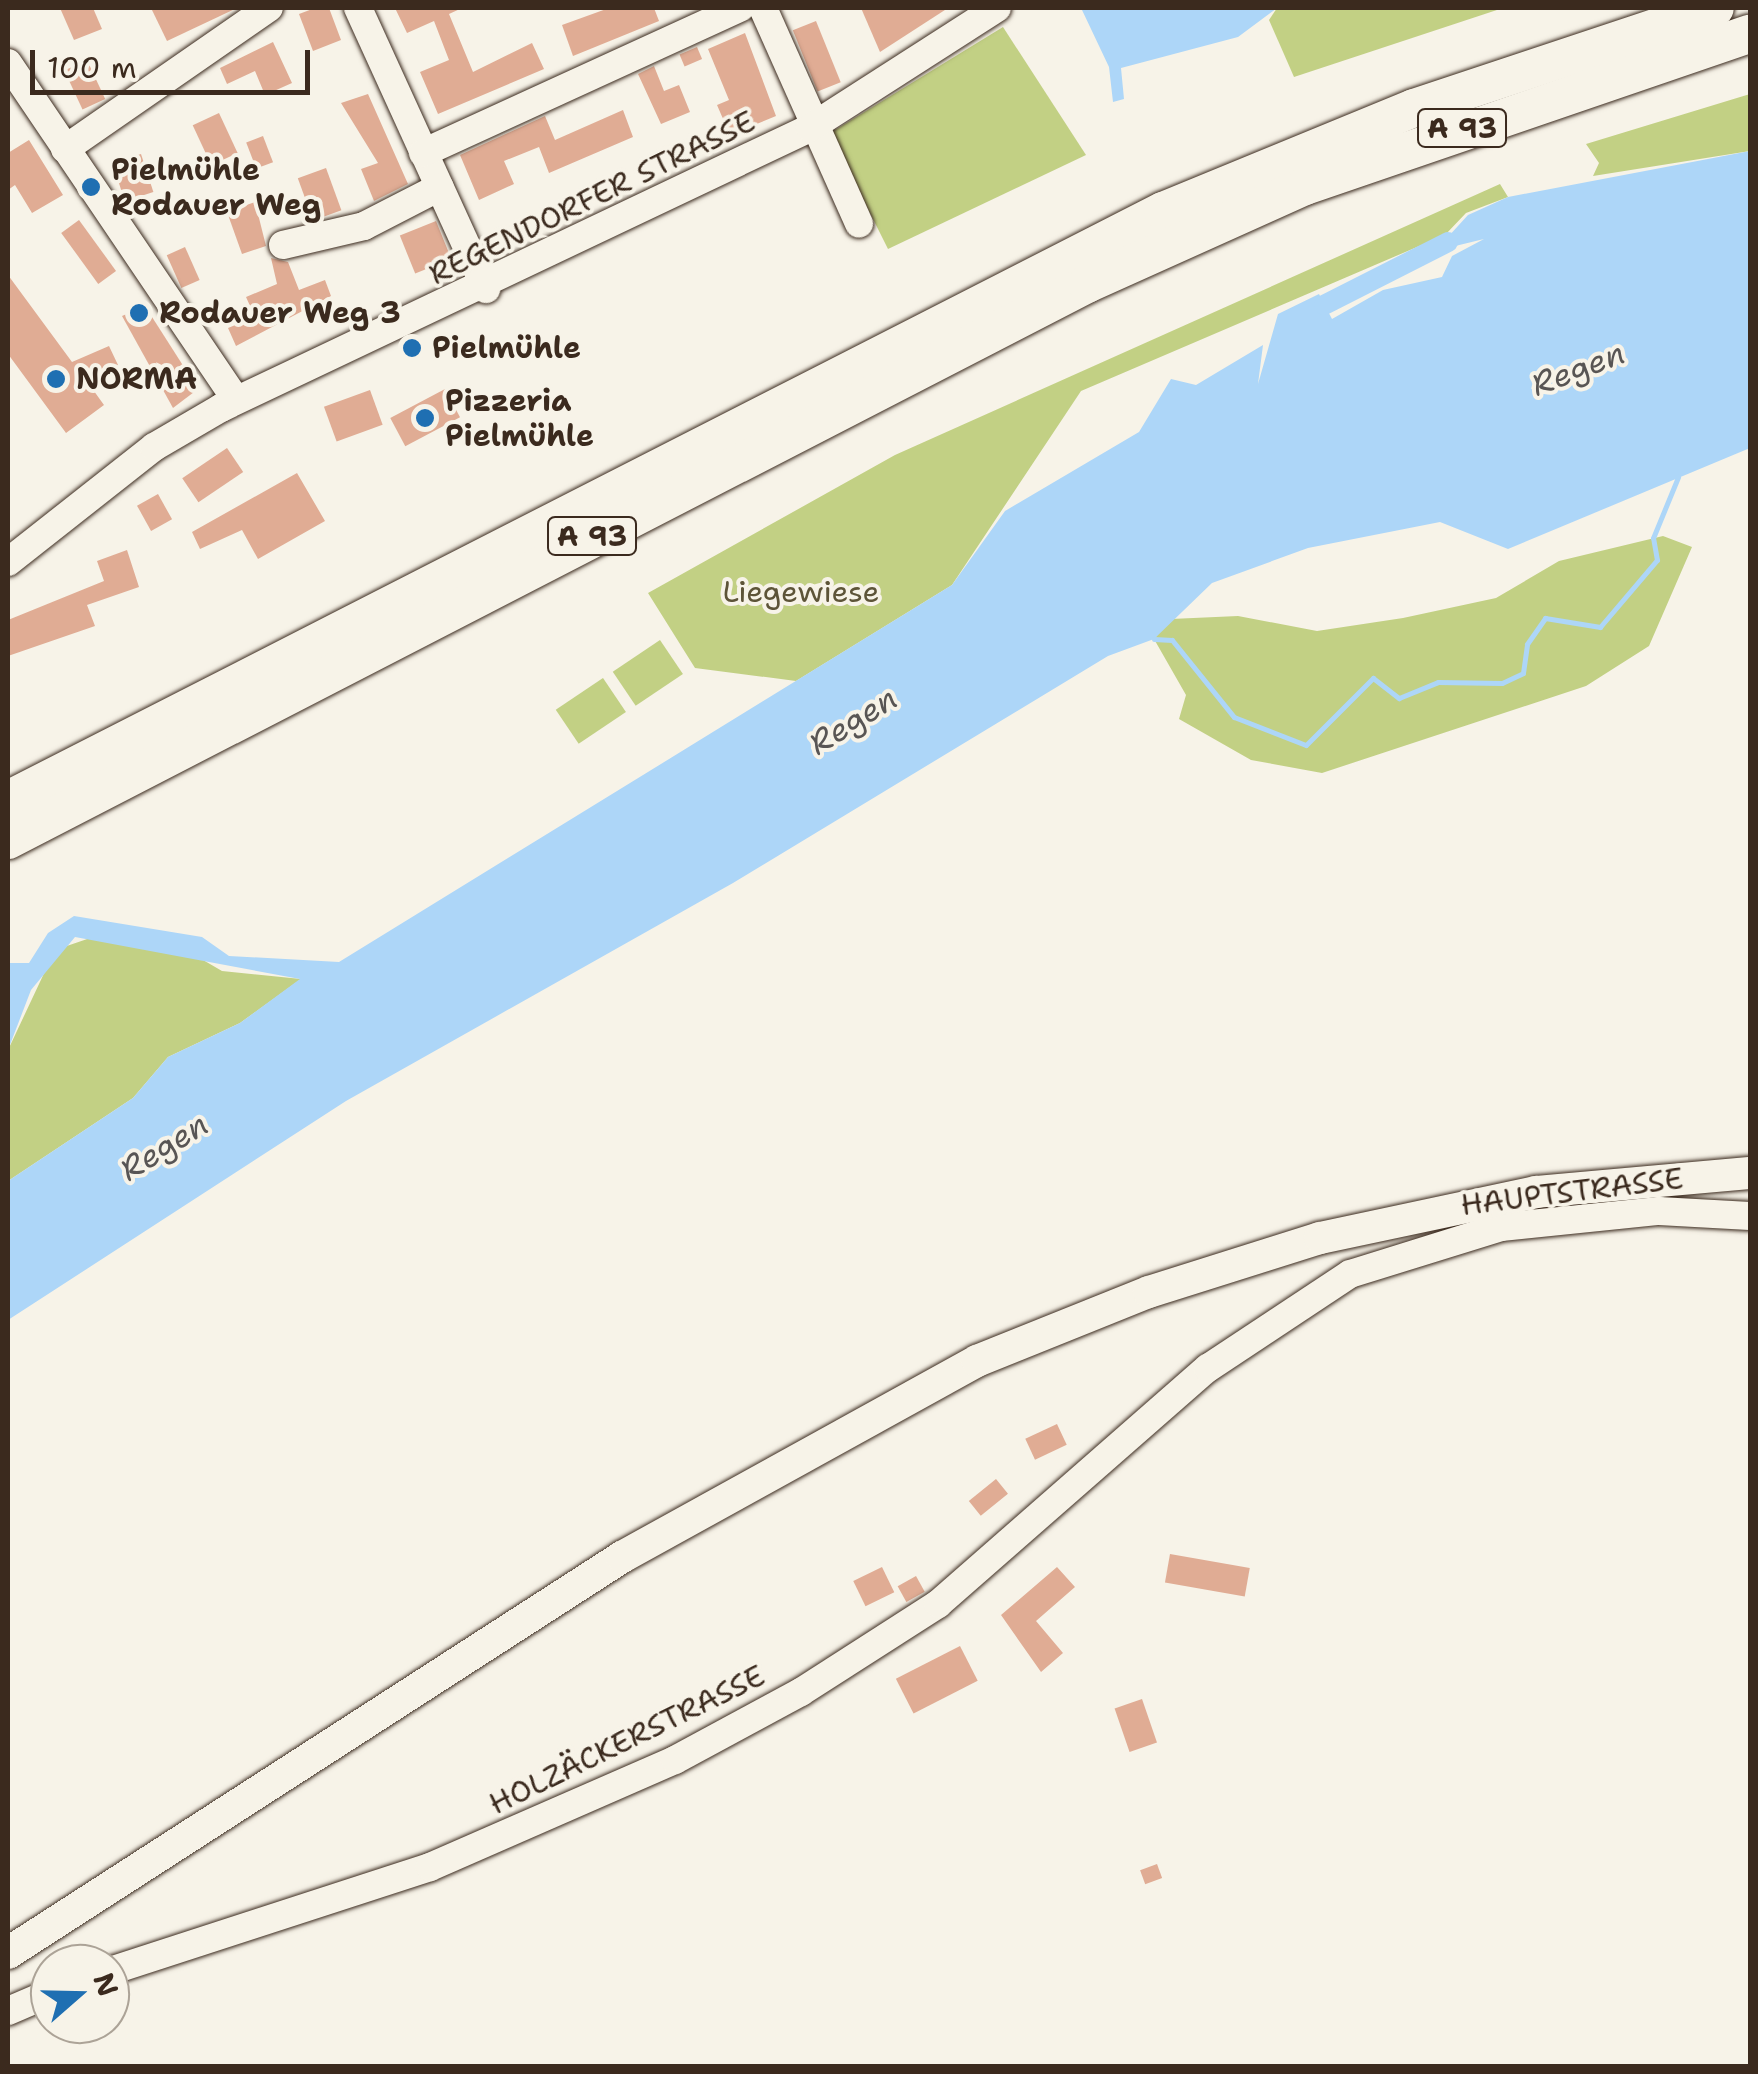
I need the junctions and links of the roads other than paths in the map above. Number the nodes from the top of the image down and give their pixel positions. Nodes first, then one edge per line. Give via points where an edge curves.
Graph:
1 (269, 8) edge
2 (358, 8) edge
3 (740, 8) edge
4 (763, 8) edge
5 (997, 8) edge
6 (1715, 8) edge
7 (1750, 34) edge
8 (8, 63) edge
9 (810, 128) junction
10 (65, 150) junction
11 (424, 153) junction
12 (440, 187) junction
13 (860, 224) dead end
14 (283, 246) dead end
15 (486, 289) junction
16 (236, 400) junction
17 (8, 562) edge
18 (8, 800) edge
19 (8, 840) edge
20 (1750, 1173) edge
21 (1750, 1216) edge
22 (1350, 1274) joint
23 (8, 1954) edge
24 (130, 1964) edge

1 - 10 street
2 - 11 street
3 - 11 street
4 - 9 street
5 - 9 street, REGENDORFER STRASSE
6 - 18 highway, A 93 via 1414,108 1163,211
7 - 19 highway, A 93 via 1357,166 1087,284
8 - 10 street
9 - 13 street
9 - 15 street, REGENDORFER STRASSE
10 - 16 street
11 - 12 street
12 - 14 street via 364,226
12 - 15 street
15 - 16 street, REGENDORFER STRASSE
16 - 17 street, REGENDORFER STRASSE via 154,447
20 - 23 main road, HAUPTSTRASSE via 1536,1192 1394,1220 1149,1292 867,1416 622,1557
21 - 22 street, HAUPTSTRASSE via 1659,1211 1500,1228
22 - 24 street, HOLZÄCKERSTRASSE via 1208,1368 938,1604 802,1692 675,1760 430,1867

